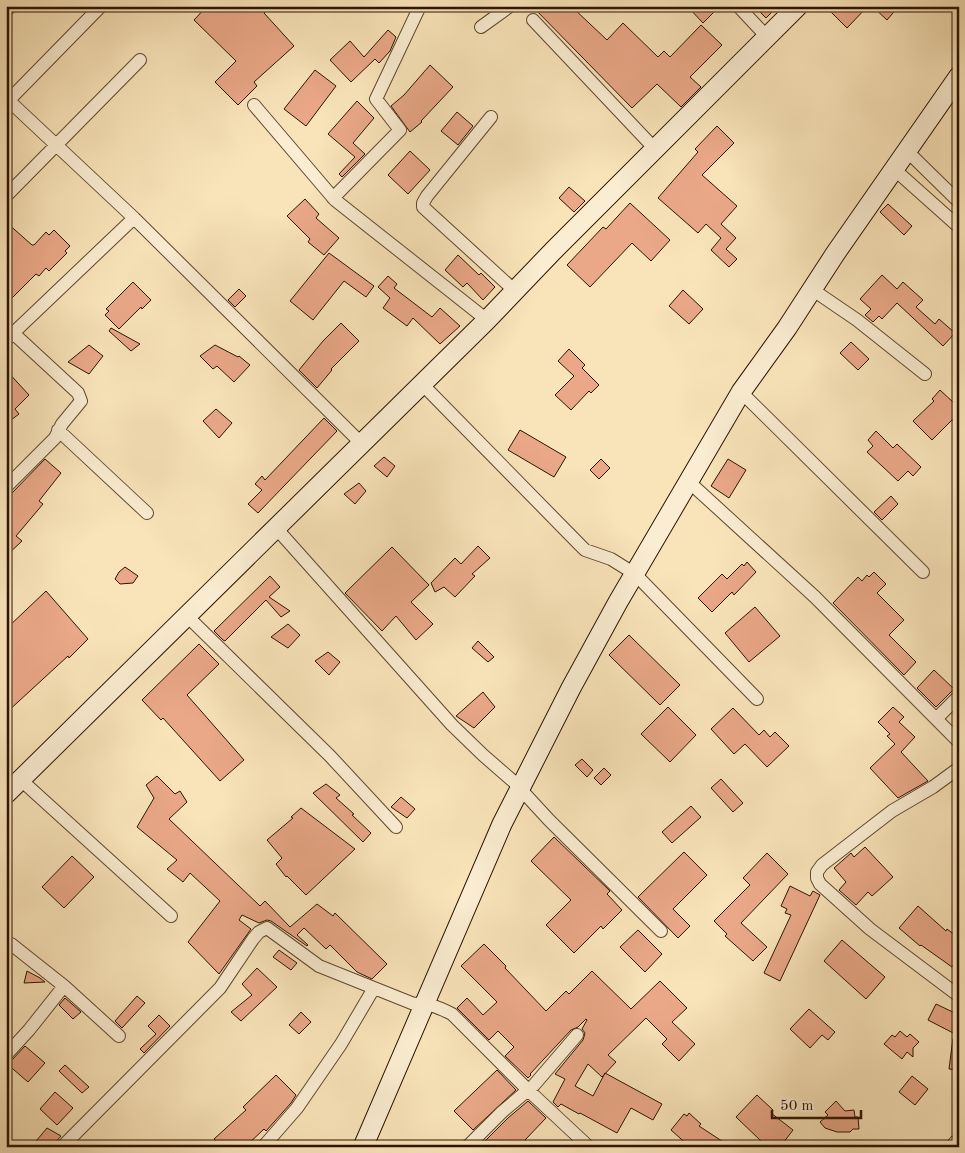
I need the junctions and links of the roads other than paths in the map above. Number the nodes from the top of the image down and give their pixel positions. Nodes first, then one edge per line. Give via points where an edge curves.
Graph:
1 (11, 6) edge
2 (101, 6) edge
3 (420, 6) edge
4 (510, 6) edge
5 (738, 6) edge
6 (798, 6) edge
7 (6, 11) edge
8 (533, 20) dead end
9 (481, 27) dead end
10 (767, 37) junction
11 (140, 60) dead end
12 (959, 76) edge
13 (8, 99) edge
14 (254, 105) dead end
15 (491, 117) dead end
16 (56, 146) junction
17 (655, 149) junction
18 (907, 151) junction
19 (894, 169) junction
20 (6, 196) edge
21 (333, 198) junction
22 (959, 202) edge
23 (134, 218) junction
24 (959, 227) edge
25 (514, 290) junction
26 (813, 290) junction
27 (487, 320) junction
28 (10, 336) edge
29 (924, 374) dead end
30 (422, 384) junction
31 (741, 392) junction
32 (58, 430) junction
33 (362, 443) junction
34 (688, 481) junction
35 (6, 487) edge
36 (147, 513) dead end
37 (276, 528) junction
38 (924, 572) dead end
39 (635, 574) junction
40 (187, 616) junction
41 (959, 696) edge
42 (757, 699) dead end
43 (936, 719) junction
44 (959, 742) edge
45 (959, 768) edge
46 (11, 788) edge
47 (521, 788) junction
48 (396, 827) dead end
49 (171, 916) dead end
50 (661, 931) dead end
51 (6, 950) edge
52 (64, 986) junction
53 (374, 988) junction
54 (959, 996) edge
55 (426, 1002) junction
56 (119, 1036) dead end
57 (577, 1036) dead end
58 (6, 1055) edge
59 (528, 1090) junction
60 (62, 1147) edge
61 (263, 1147) edge
62 (363, 1147) edge
63 (467, 1147) edge
64 (590, 1147) edge

1 - 7 street
2 - 13 street
3 - 21 street via 376,99 400,130
4 - 9 street
5 - 10 street
6 - 10 street
8 - 17 street
10 - 17 street
11 - 16 street
12 - 18 street
13 - 16 street
14 - 21 street
15 - 25 street via 427,196 423,207
16 - 20 street
16 - 23 street
17 - 25 street
18 - 19 street
18 - 22 street
19 - 24 street
19 - 26 street
21 - 27 street
23 - 28 street
23 - 33 street
25 - 27 street
26 - 29 street via 857,320
26 - 31 street
27 - 30 street
28 - 32 street via 80,396 80,404
30 - 33 street
30 - 39 street via 585,550 611,559
31 - 34 street
31 - 38 street
32 - 35 street via 55,438
32 - 36 street
33 - 37 street
34 - 39 street
34 - 43 street via 815,597
37 - 40 street
37 - 47 street via 452,725
39 - 42 street
39 - 47 street
40 - 46 street
40 - 48 street via 330,756
41 - 43 street
43 - 44 street
45 - 54 street via 892,811 817,872 820,884 870,929
46 - 49 street
47 - 50 street
47 - 55 street via 502,824
51 - 52 street via 11,944
52 - 56 street
52 - 58 street
53 - 55 street via 414,1004
53 - 60 street via 318,966 271,930 264,929 253,939 220,988
53 - 61 street via 297,1108
55 - 59 street via 452,1014
55 - 62 street
57 - 59 street
59 - 63 street
59 - 64 street

